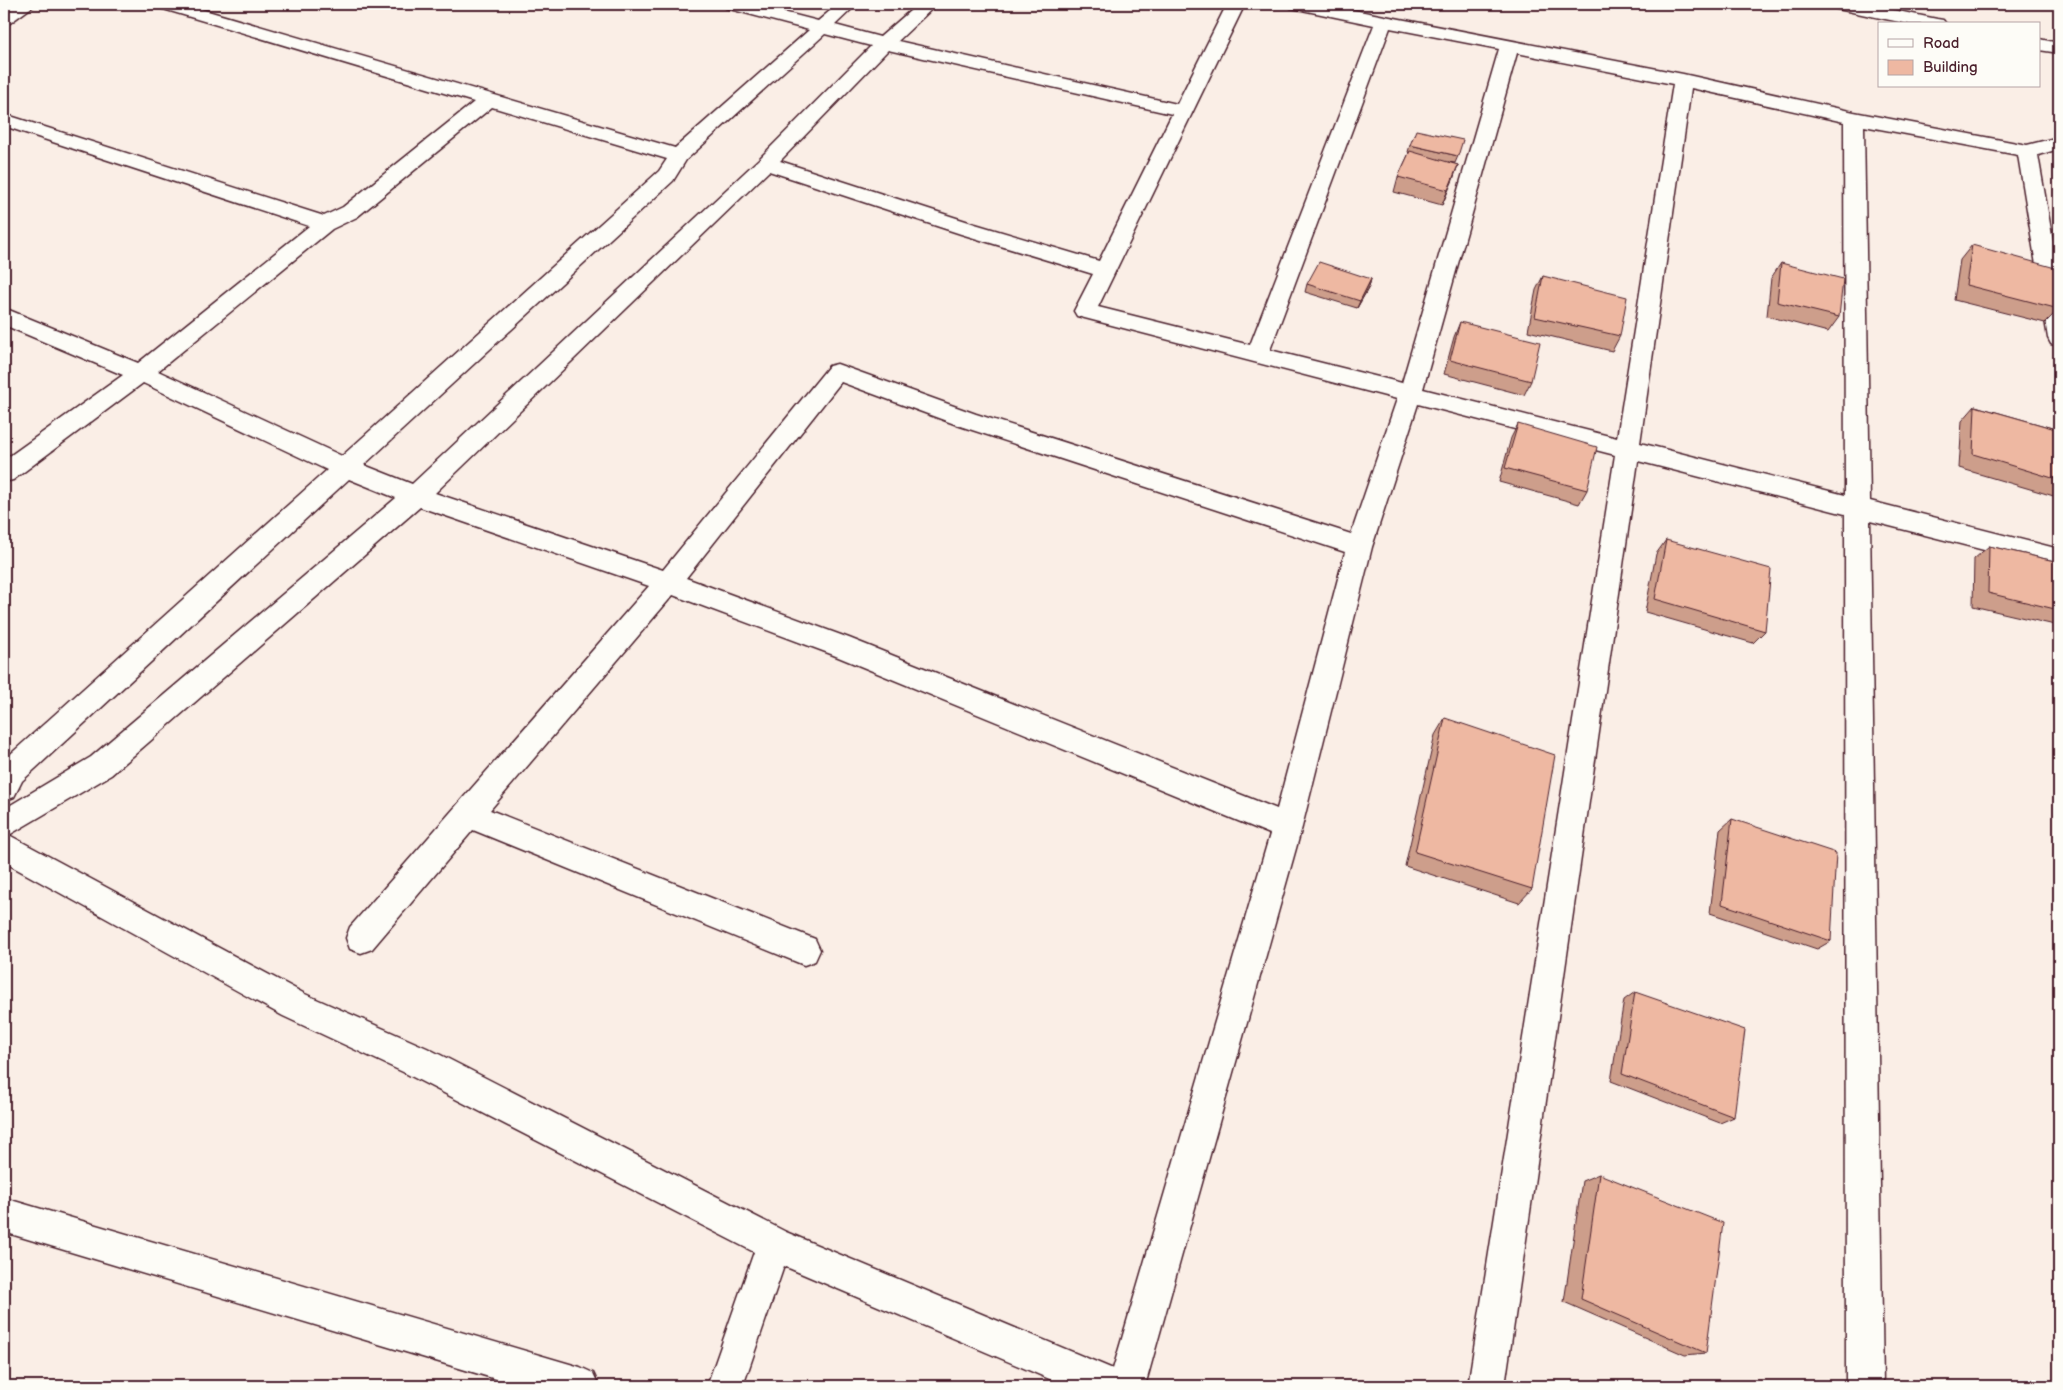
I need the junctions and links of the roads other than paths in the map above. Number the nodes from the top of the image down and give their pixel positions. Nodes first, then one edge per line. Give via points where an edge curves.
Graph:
1 (26, 4) edge
2 (166, 4) edge
3 (732, 4) edge
4 (848, 4) edge
5 (928, 4) edge
6 (1236, 4) edge
7 (1298, 4) edge
8 (1839, 4) edge
9 (4, 19) edge
10 (1384, 21) junction
11 (1927, 22) edge
12 (822, 27) junction
13 (884, 44) junction
14 (2040, 44) edge
15 (1510, 45) junction
16 (2059, 48) edge
17 (1683, 80) junction
18 (488, 100) junction
19 (1183, 111) junction
20 (1854, 118) junction
21 (4, 120) edge
22 (2059, 143) edge
23 (2027, 150) junction
24 (679, 156) junction
25 (766, 162) junction
26 (325, 224) junction
27 (1105, 270) junction
28 (4, 316) edge
29 (2059, 338) edge
30 (1257, 355) junction
31 (141, 373) junction
32 (1410, 394) junction
33 (1627, 450) junction
34 (346, 468) junction
35 (4, 473) edge
36 (416, 496) junction
37 (1858, 508) junction
38 (1359, 547) junction
39 (2059, 560) edge
40 (668, 582) junction
41 (4, 788) edge
42 (467, 814) junction
43 (4, 824) edge
44 (1287, 827) junction
45 (4, 847) edge
46 (361, 938) dead end
47 (804, 950) dead end
48 (4, 1215) edge
49 (774, 1244) junction
50 (580, 1386) edge
51 (725, 1386) edge
52 (1109, 1386) edge
53 (1127, 1386) edge
54 (1487, 1386) edge
55 (1865, 1386) edge

1 - 9 street
2 - 18 street
3 - 12 street
4 - 12 street
5 - 13 street
6 - 19 street
7 - 10 street
8 - 11 street
10 - 15 street
10 - 30 street
12 - 13 street
12 - 24 street
13 - 19 street
13 - 25 street
14 - 16 street
15 - 17 street
15 - 32 street
17 - 20 street
17 - 33 street
18 - 24 street
18 - 26 street via 350,212
19 - 27 street
20 - 23 street
20 - 37 street
21 - 26 street
22 - 23 street
23 - 29 street
24 - 34 street via 666,176
25 - 27 street via 968,229
25 - 36 street
26 - 31 street
27 - 30 street via 1085,312
28 - 31 street
30 - 32 street
31 - 34 street
31 - 35 street
32 - 33 street
32 - 38 street
33 - 37 street
33 - 54 street
34 - 36 street
34 - 41 street via 11,772
36 - 40 street
36 - 43 street via 101,766
37 - 39 street
37 - 55 street
38 - 40 street via 968,420 837,372
38 - 44 street
40 - 42 street
40 - 44 street via 840,646
42 - 46 street
42 - 47 street
44 - 53 street
45 - 49 street via 294,1005 415,1060
48 - 50 street
49 - 51 street
49 - 52 street

